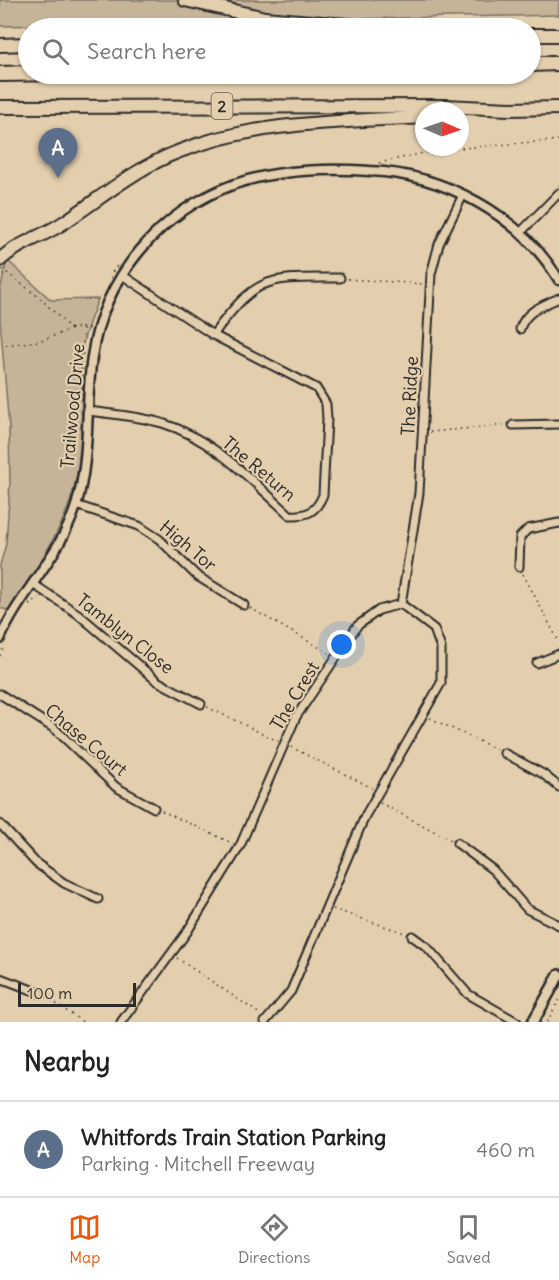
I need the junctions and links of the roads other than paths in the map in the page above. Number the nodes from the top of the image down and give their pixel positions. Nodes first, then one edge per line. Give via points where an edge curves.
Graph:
1 (185, 0) edge
2 (265, 18) edge
3 (541, 35) edge
4 (559, 35) edge
5 (18, 44) edge
6 (0, 45) edge
7 (0, 107) edge
8 (559, 108) edge
9 (509, 109) junction
10 (469, 114) edge
11 (415, 118) edge
12 (559, 193) edge
13 (463, 195) junction
14 (520, 233) junction
15 (37, 238) junction
16 (0, 249) edge
17 (1, 265) edge
18 (122, 275) junction
19 (340, 278) road end
20 (559, 280) edge
21 (559, 298) edge
22 (520, 329) dead end
23 (213, 335) junction
24 (88, 411) junction
25 (513, 424) road end
26 (559, 424) edge
27 (76, 505) junction
28 (559, 523) edge
29 (519, 567) road end
30 (33, 584) junction
31 (401, 604) junction
32 (243, 605) road end
33 (0, 639) edge
34 (559, 654) edge
35 (537, 663) dead end
36 (0, 694) edge
37 (201, 704) dead end
38 (504, 753) road end
39 (559, 787) edge
40 (154, 808) road end
41 (0, 824) edge
42 (457, 843) road end
43 (98, 899) dead end
44 (559, 925) edge
45 (412, 936) road end
46 (559, 975) edge
47 (0, 978) edge
48 (559, 988) edge
49 (40, 993) road end
50 (266, 1020) edge
51 (121, 1022) edge
52 (517, 1022) edge
53 (533, 1022) edge
54 (540, 1022) edge

1 - 2 highway
3 - 4 highway
5 - 6 highway
7 - 9 highway, 2
8 - 9 highway, 2
9 - 10 highway
11 - 15 highway via 274,127 179,151 134,175
12 - 14 street
13 - 14 street, Trailwood Drive via 494,212
13 - 18 street, Trailwood Drive via 429,182 374,171 337,170 258,178 215,192 182,212 152,236
13 - 31 street, The Ridge via 436,254 430,284 419,493
14 - 20 street, Trailwood Drive
15 - 16 highway
15 - 17 highway
18 - 23 street, The Return
18 - 24 street, Trailwood Drive via 97,331
19 - 23 street via 292,278 264,283 240,299
21 - 22 street via 534,310 522,320
23 - 24 street, The Return via 316,388 326,404 322,495 318,507 304,516 290,515 214,449 182,432 163,423
24 - 27 street, Trailwood Drive via 85,465
25 - 26 street
27 - 30 street, Trailwood Drive via 56,552
27 - 32 street, High Tor via 139,526 159,539 196,576
28 - 29 street via 528,529 520,537
30 - 33 street, Trailwood Drive
30 - 37 street, Tamblyn Close via 78,614 157,681
31 - 50 street via 434,629 441,648 441,683 365,816 291,991
31 - 51 street, The Crest via 378,610 357,626 336,657 296,717 240,846 171,954
34 - 35 street
36 - 40 street, Chase Court via 55,729 116,787
38 - 39 street
41 - 43 street via 36,863 64,883
42 - 44 street via 493,870 527,909
45 - 52 street via 427,947 468,994
46 - 53 main road
47 - 49 street
48 - 54 main road

